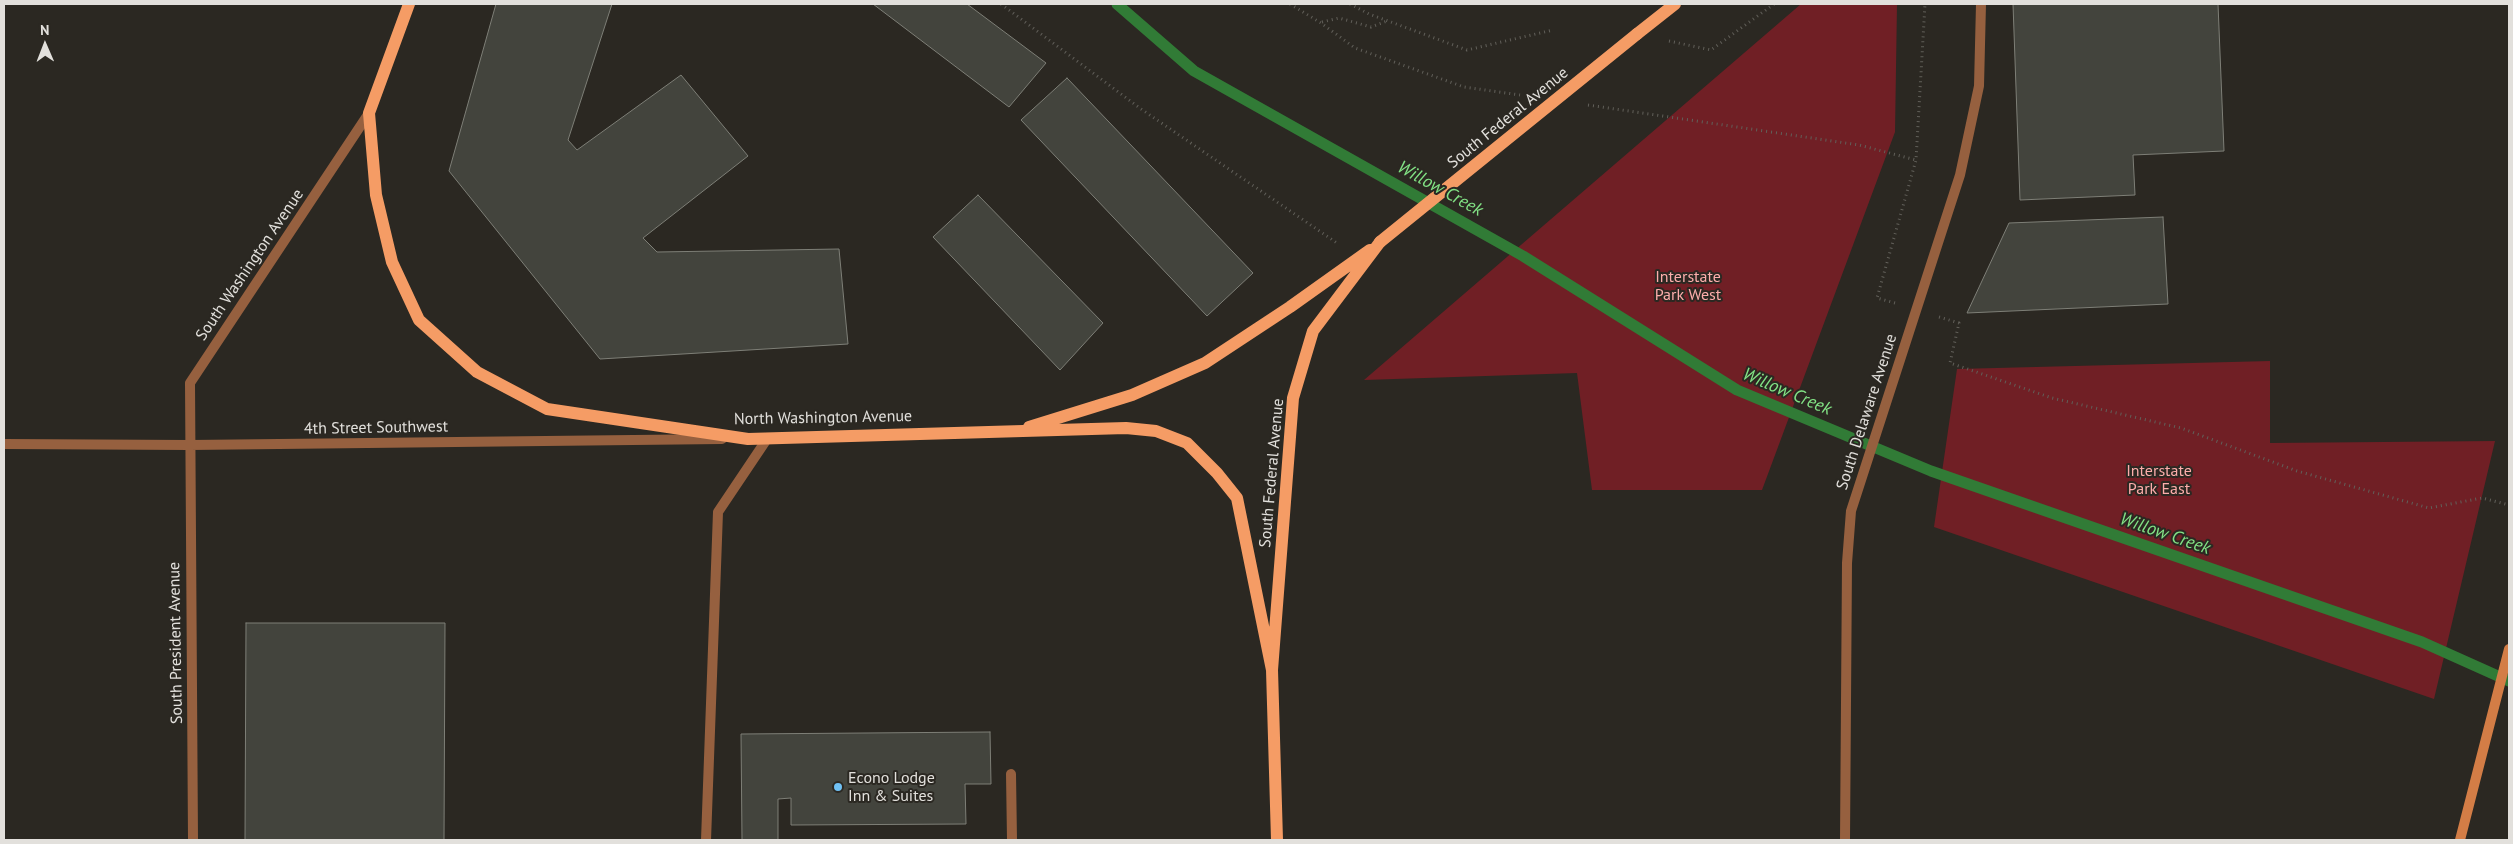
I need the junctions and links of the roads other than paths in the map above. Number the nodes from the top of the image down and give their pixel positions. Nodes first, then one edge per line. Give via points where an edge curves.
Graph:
1 (409, 4) edge
2 (1675, 4) edge
3 (1981, 4) edge
4 (370, 113) junction
5 (1380, 242) junction
6 (1012, 432) junction
7 (748, 439) junction
8 (767, 439) junction
9 (4, 444) edge
10 (190, 444) junction
11 (2509, 649) edge
12 (1272, 670) junction
13 (1011, 774) dead end
14 (193, 840) edge
15 (706, 840) edge
16 (1012, 840) edge
17 (1277, 840) edge
18 (1845, 840) edge
19 (2460, 840) edge

1 - 4 main road, North Washington Avenue
2 - 5 main road, South Federal Avenue, bridge
3 - 18 street, South Delaware Avenue via 1979,86 1960,175 1851,510
4 - 7 main road, North Washington Avenue via 376,195 392,262 419,320 477,372 547,410
4 - 10 street, South Washington Avenue via 190,383
5 - 6 main road via 1205,363 1132,395
5 - 12 main road, South Federal Avenue via 1314,330 1293,398
6 - 8 main road, North Washington Avenue
6 - 12 main road, North Washington Avenue via 1126,428 1156,431 1187,443 1237,498
7 - 8 main road, North Washington Avenue
7 - 10 street, 4th Street Southwest
8 - 15 street via 718,512
9 - 10 street, 4th Street Southwest
10 - 14 street, South President Avenue
11 - 19 main road
12 - 17 main road, South Federal Avenue
13 - 16 street

